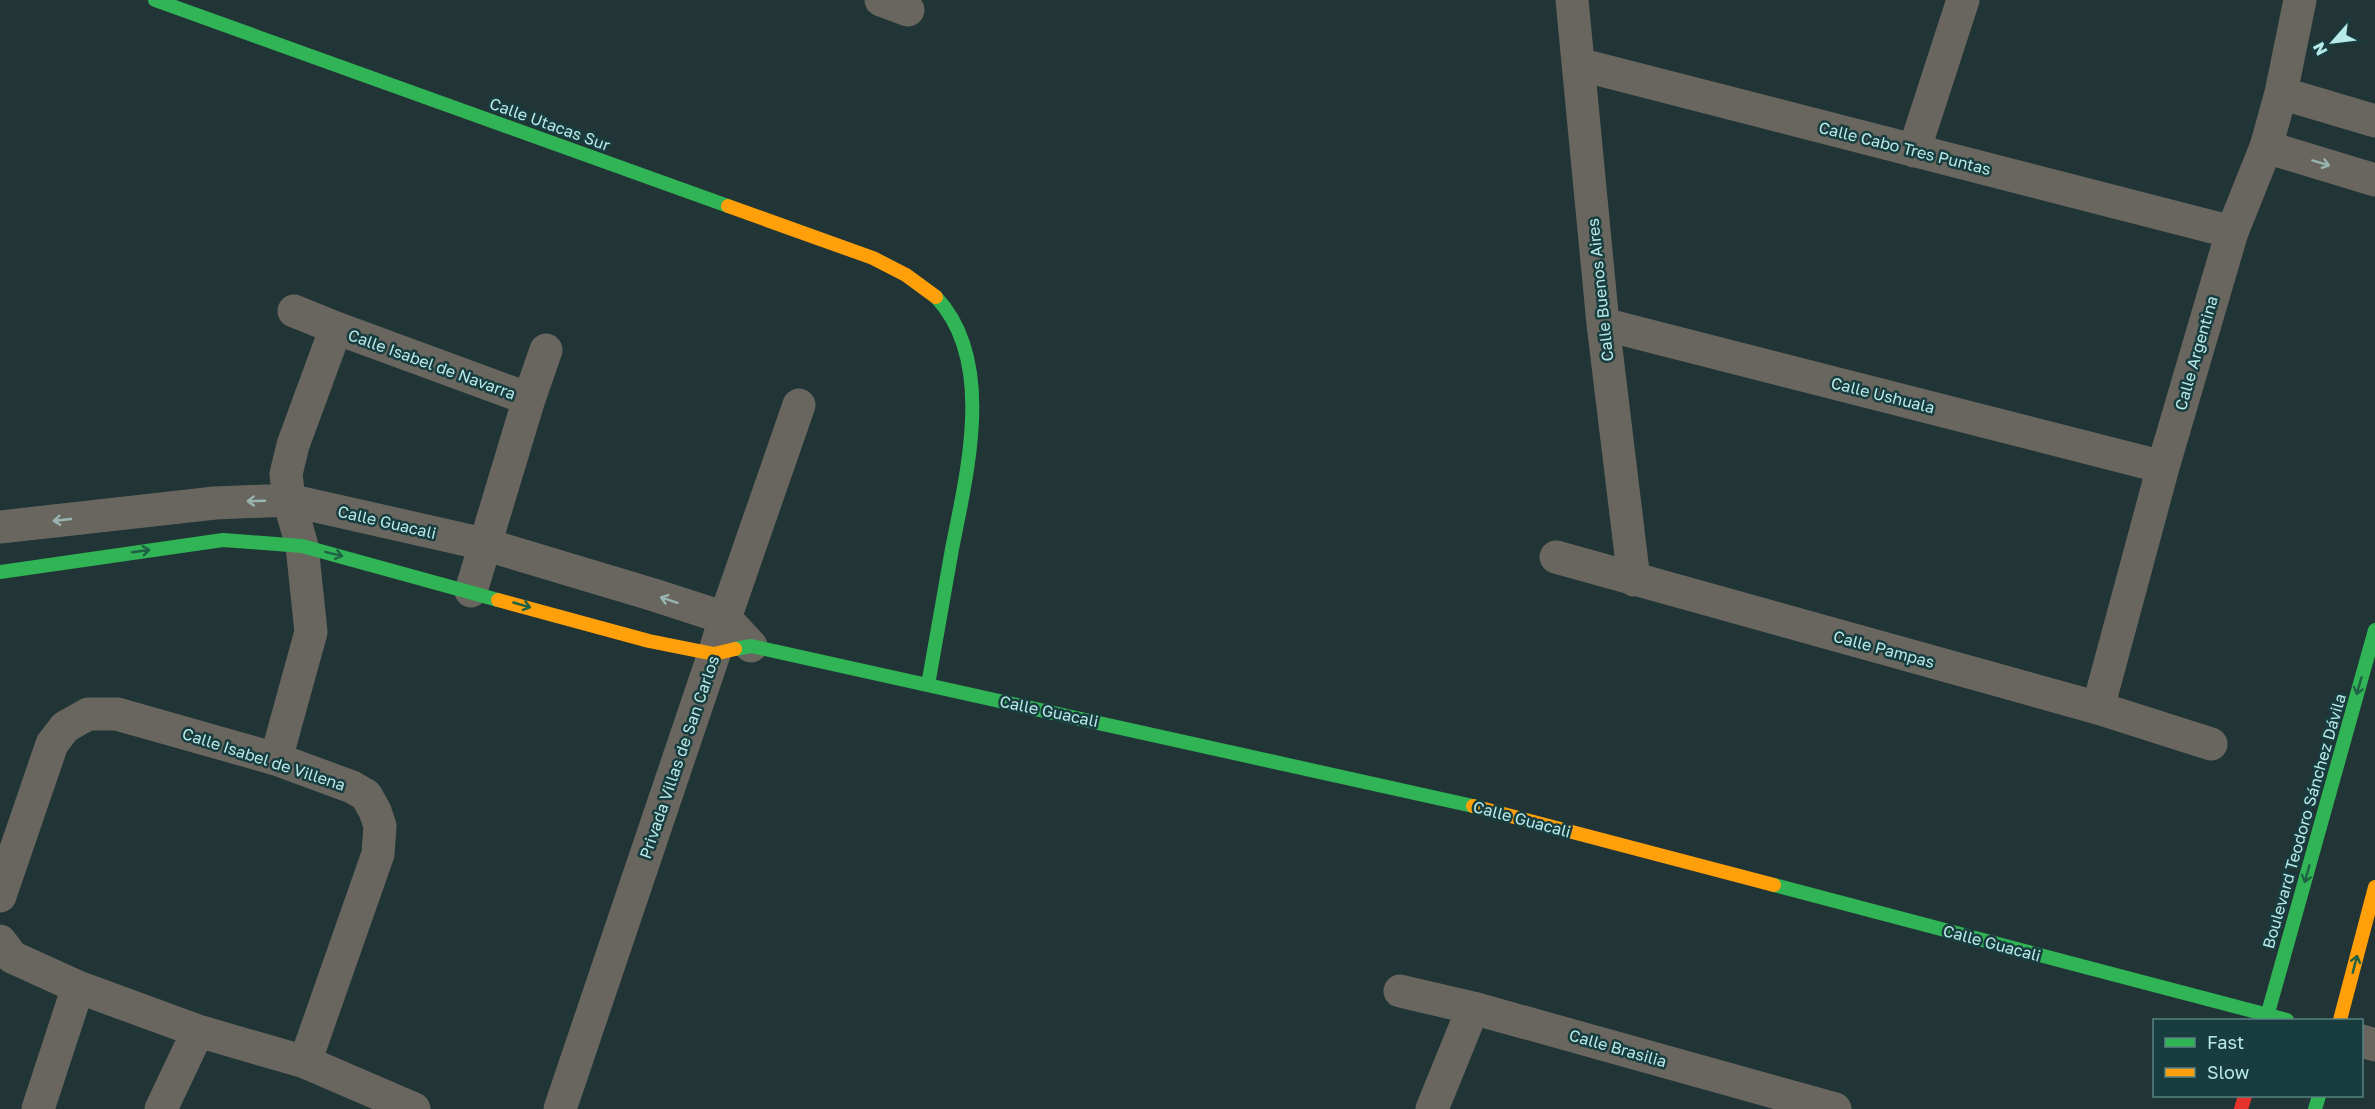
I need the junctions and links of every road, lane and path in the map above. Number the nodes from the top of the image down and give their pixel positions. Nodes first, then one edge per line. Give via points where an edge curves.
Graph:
1 (155, 0) edge
2 (1572, 0) edge
3 (1964, 0) edge
4 (2291, 2) edge
5 (1578, 64) junction
6 (2281, 93) junction
7 (2375, 121) edge
8 (2266, 147) junction
9 (1914, 151) junction
10 (2375, 180) edge
11 (2232, 232) junction
12 (294, 310) dead end
13 (1603, 324) junction
14 (336, 328) junction
15 (546, 350) dead end
16 (529, 399) junction
17 (799, 405) dead end
18 (2163, 467) junction
19 (289, 500) junction
20 (0, 527) edge
21 (484, 544) junction
22 (302, 546) junction
23 (1556, 557) dead end
24 (0, 572) edge
25 (1634, 580) junction
26 (471, 591) junction
27 (725, 618) junction
28 (2375, 630) edge
29 (751, 646) junction
30 (714, 654) junction
31 (928, 685) junction
32 (2098, 708) junction
33 (2211, 744) dead end
34 (276, 759) junction
35 (2375, 887) edge
36 (0, 896) edge
37 (0, 941) edge
38 (78, 987) junction
39 (1400, 991) dead end
40 (1473, 1008) junction
41 (2266, 1018) edge
42 (2340, 1019) edge
43 (198, 1031) junction
44 (305, 1062) junction
45 (38, 1109) edge
46 (161, 1109) edge
47 (414, 1109) edge
48 (560, 1109) edge
49 (1432, 1109) edge
50 (1835, 1109) edge

1 - 31 street, Calle Utacas Sur via 873,258 929,291 952,317 969,363 972,405 968,466
2 - 5 street, Calle Buenos Aires
3 - 9 street
4 - 6 street, Calle Argentina
5 - 9 street, Calle Cabo Tres Puntas
5 - 13 street, Calle Buenos Aires
6 - 7 street
6 - 8 street, Calle Argentina
8 -> 10 street
8 - 11 street, Calle Argentina
9 - 11 street, Calle Cabo Tres Puntas
11 - 18 street, Calle Argentina
12 - 14 street, Calle Isabel de Navarra
13 - 18 street, Calle Ushuala
13 - 25 street, Calle Buenos Aires
14 - 16 street, Calle Isabel de Navarra
14 - 19 street, Calle Isabel de Navarra via 293,445 286,474
15 - 16 street, Calle Isabel de Navarra
16 - 21 street, Calle Isabel de Navarra
17 - 27 street, Privada Villas de San Carlos
18 - 32 street, Calle Argentina
19 -> 20 street, Calle Guacali via 215,503
19 - 21 street, Calle Guacali
19 - 22 street, Calle Isabel de Navarra
21 - 26 street, Calle Isabel de Navarra
27 -> 21 street, Calle Guacali
24 -> 22 street, Calle Guacali via 223,540
22 -> 26 street, Calle Guacali
22 - 34 street, Calle Isabel de Navarra via 311,632
23 - 25 street, Calle Pampas
25 - 32 street, Calle Pampas
26 -> 30 street, Calle Guacali via 649,641
27 - 29 street
27 - 30 street, Privada Villas de San Carlos
28 -> 41 street, Boulevard Teodoro Sánchez Dávila
29 - 30 street, Calle Guacali
29 - 31 street, Calle Guacali
30 - 48 street, Privada Villas de San Carlos
31 - 41 street, Calle Guacali via 1453,801
32 - 33 street, Calle Pampas
34 - 36 street, Calle Isabel de Villena via 117,714 88,714 65,727 52,744
34 - 44 street, Calle Isabel de Villena via 366,795 380,826 378,854
42 -> 35 street
37 - 38 street via 12,957
38 - 43 street
38 - 45 street
39 - 40 street, Calle Brasilia
40 - 49 street
40 - 50 street, Calle Brasilia
43 - 44 street
43 - 46 street
44 - 47 street

